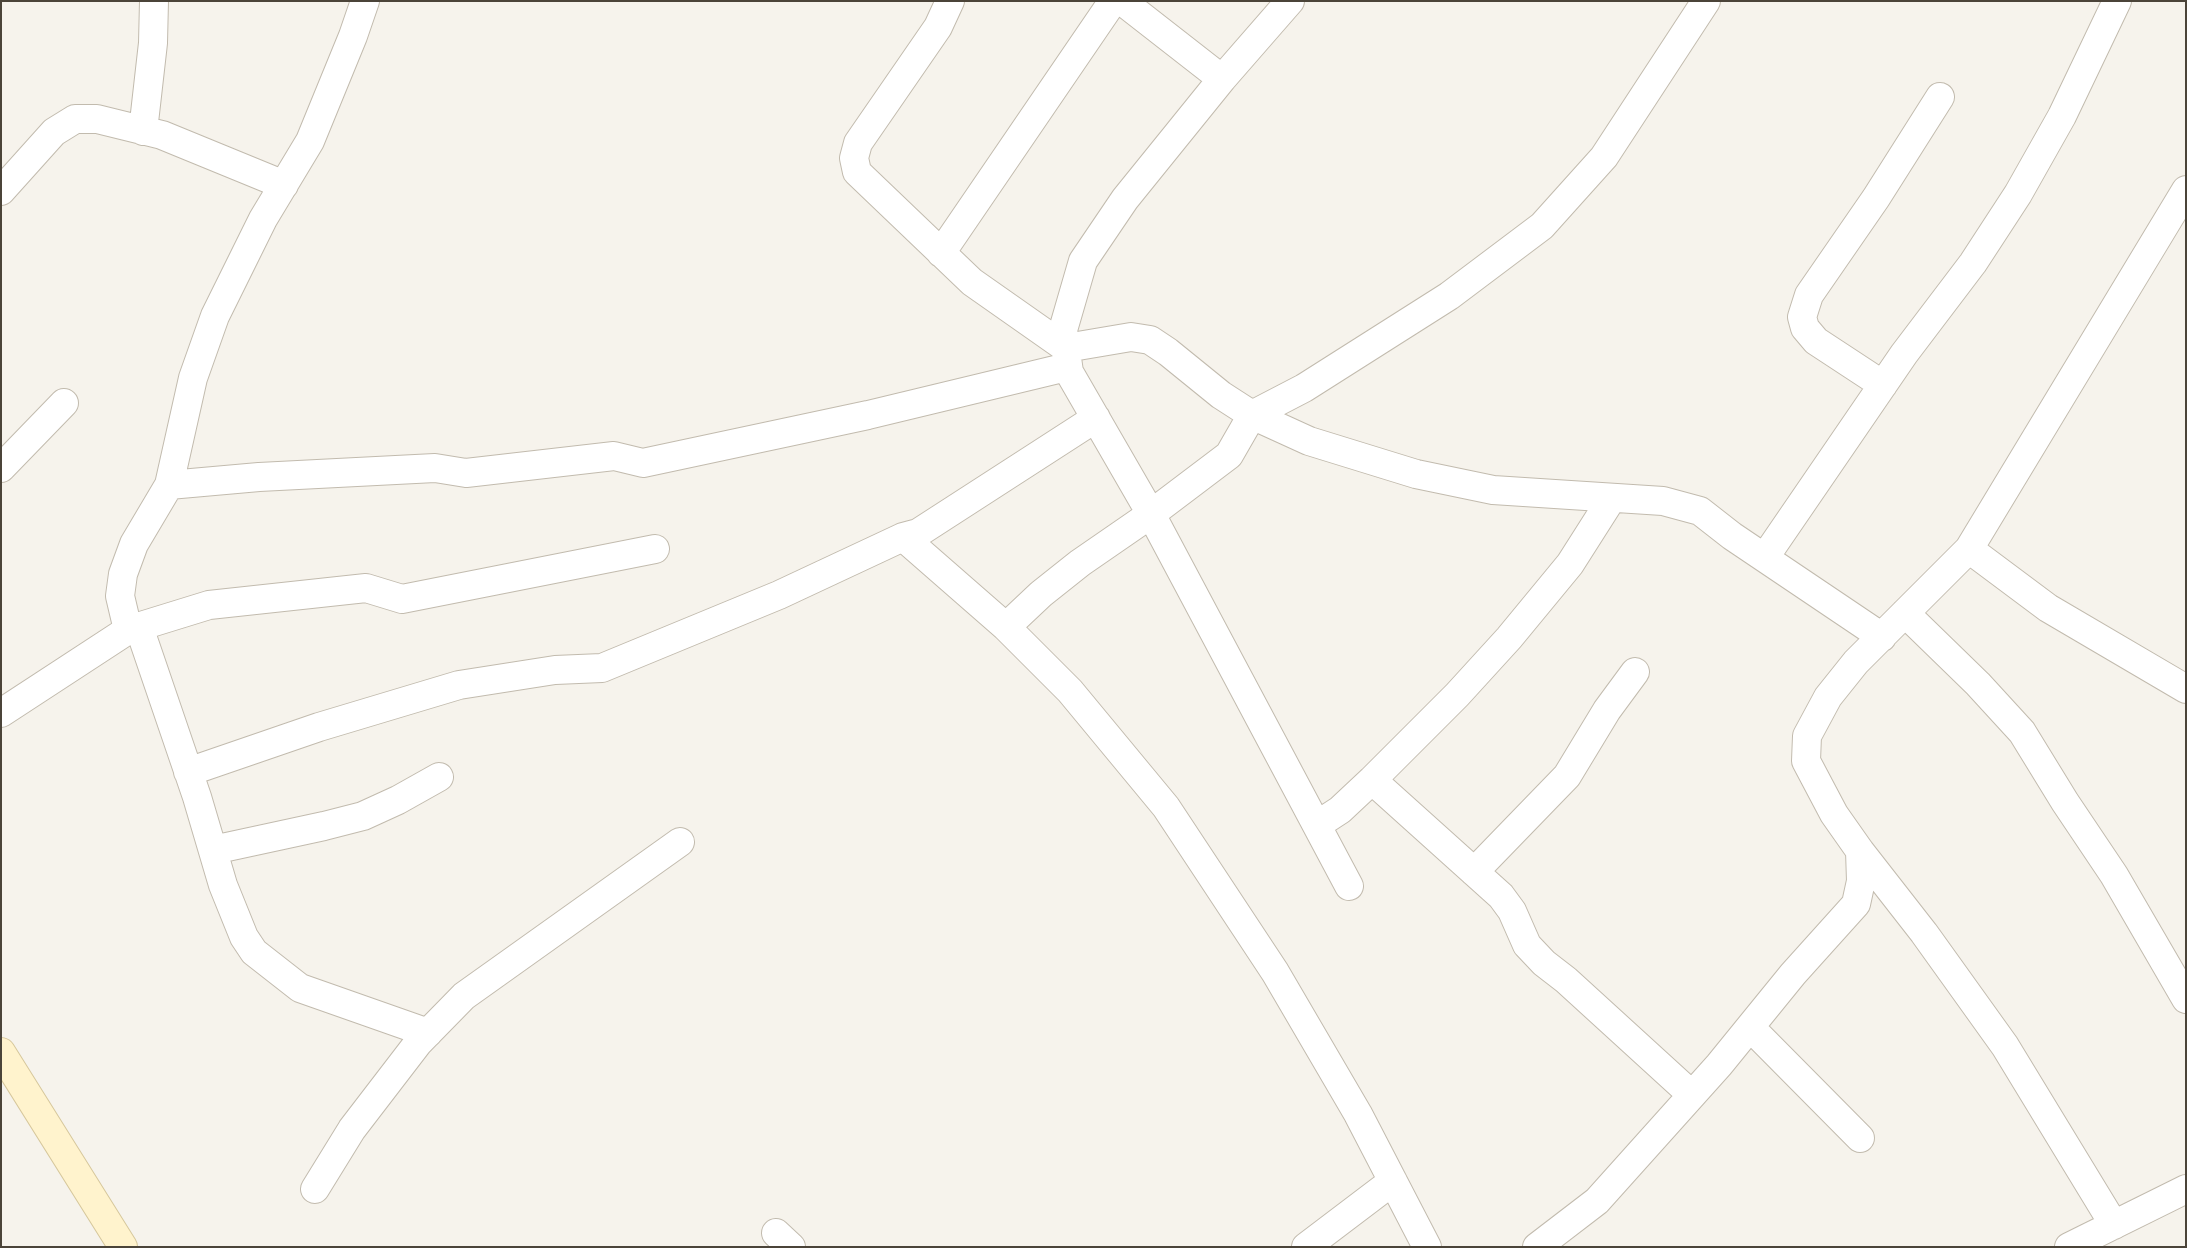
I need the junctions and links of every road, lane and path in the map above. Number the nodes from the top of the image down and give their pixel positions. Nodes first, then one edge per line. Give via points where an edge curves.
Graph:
1 (154, 1) edge
2 (365, 1) edge
3 (950, 1) edge
4 (1113, 1) edge
5 (1122, 1) edge
6 (1290, 1) edge
7 (1706, 1) edge
8 (2117, 1) edge
9 (1222, 79) junction
10 (1940, 97) dead end
11 (143, 131) junction
12 (284, 185) junction
13 (2186, 190) edge
14 (1, 191) edge
15 (941, 252) junction
16 (1066, 358) junction
17 (1883, 385) junction
18 (64, 403) dead end
19 (1252, 415) junction
20 (1096, 418) junction
21 (1, 468) edge
22 (169, 485) junction
23 (1612, 498) junction
24 (1151, 514) junction
25 (903, 536) junction
26 (655, 548) dead end
27 (1969, 550) junction
28 (1764, 557) junction
29 (1905, 613) junction
30 (1006, 628) junction
31 (134, 629) junction
32 (1882, 636) junction
33 (1635, 672) dead end
34 (2186, 689) edge
35 (1, 714) edge
36 (188, 772) junction
37 (439, 777) dead end
38 (1372, 780) junction
39 (1317, 826) junction
40 (680, 842) dead end
41 (213, 850) junction
42 (1860, 851) junction
43 (1474, 872) junction
44 (1349, 886) dead end
45 (2186, 999) edge
46 (1750, 1027) junction
47 (428, 1033) junction
48 (1, 1052) edge
49 (1692, 1095) junction
50 (1860, 1138) dead end
51 (1393, 1181) junction
52 (315, 1189) dead end
53 (2186, 1189) edge
54 (2114, 1225) junction
55 (123, 1247) edge
56 (1306, 1247) edge
57 (1426, 1247) edge
58 (1537, 1247) edge
59 (2069, 1247) edge

1 - 11 street via 153,43
2 - 12 street via 310,140
3 - 15 street via 938,28 858,143 854,158 857,172 867,183
4 - 15 street
5 - 9 street
6 - 9 street
7 - 19 street via 1604,157 1542,226 1448,296 1304,388
8 - 17 street via 2062,116 2018,194 1973,262
9 - 16 street via 1125,199 1084,261 1063,330
10 - 17 street via 1809,295 1802,317 1805,328 1816,341
11 - 12 street via 162,135
11 - 14 street via 97,119 75,119 54,132
12 - 22 street via 263,219 215,316 193,378
13 - 27 street
15 - 16 street via 972,282
16 - 19 street via 1131,337 1150,340
16 - 20 street
16 - 22 street via 868,415 644,463 614,456 466,474 435,468
17 - 28 street
18 - 21 street
19 - 23 street via 1309,441 1416,474 1493,490
19 - 24 street via 1228,455
20 - 24 street
20 - 25 street via 918,533
22 - 31 street via 134,544 123,574 120,596
23 - 28 street via 1663,501 1700,511
23 - 38 street via 1570,564 1509,638 1458,695
24 - 30 street via 1040,594
24 - 39 street
25 - 30 street
25 - 36 street via 780,595 602,668 555,670 459,685 319,727
26 - 31 street via 402,599 366,588 209,605
27 - 29 street
27 - 34 street via 2048,608
28 - 32 street
29 - 32 street
29 - 45 street via 2022,732 2114,875
30 - 51 street via 1070,691 1166,807 1275,972
31 - 35 street
31 - 36 street
32 - 42 street via 1828,697 1807,736 1806,761 1834,814
33 - 43 street via 1567,776
36 - 41 street
37 - 41 street via 362,816
38 - 39 street
38 - 43 street
39 - 44 street
40 - 47 street via 464,996
41 - 47 street via 233,910 254,952 300,988
42 - 46 street via 1862,881 1856,904
42 - 54 street via 2005,1046
43 - 49 street via 1502,896 1527,945 1544,963
46 - 49 street
46 - 50 street
47 - 52 street via 352,1129
48 - 55 main road
49 - 58 street via 1597,1201
51 - 56 street
51 - 57 street
53 - 54 street
54 - 59 street

